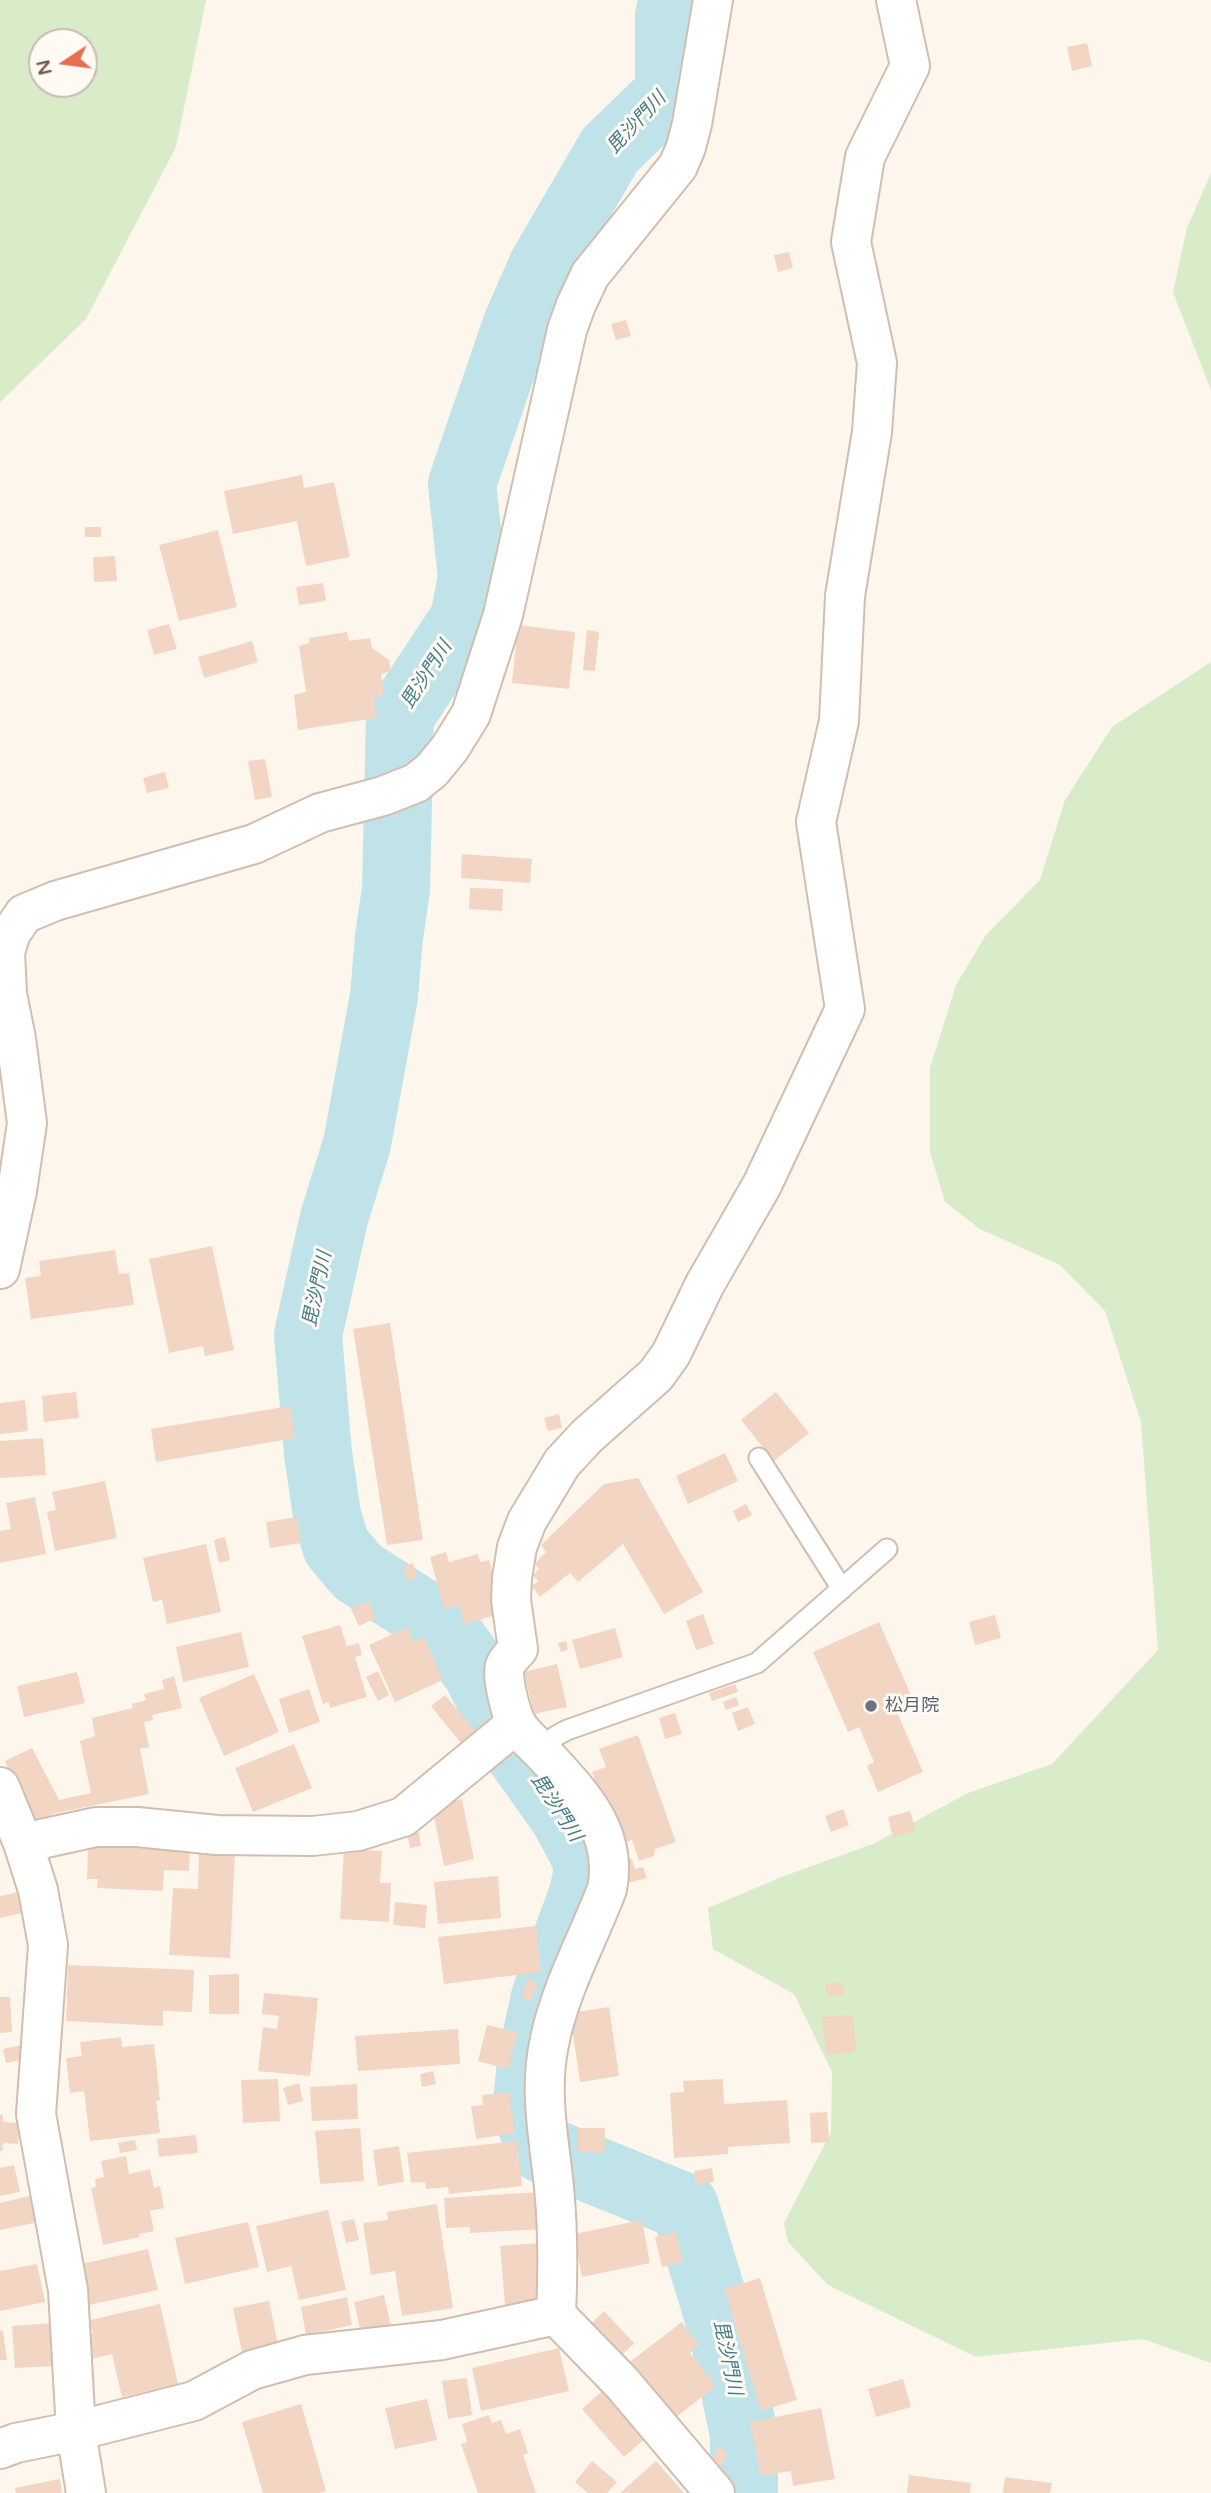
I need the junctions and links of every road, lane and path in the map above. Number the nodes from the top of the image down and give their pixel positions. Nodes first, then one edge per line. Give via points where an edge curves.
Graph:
1 (713, 0) edge
2 (896, 0) edge
3 (0, 1269) edge
4 (759, 1458) dead end
5 (887, 1549) dead end
6 (842, 1589) junction
7 (527, 1737) junction
8 (0, 1787) edge
9 (23, 1843) junction
10 (556, 2315) junction
11 (76, 2431) junction
12 (0, 2449) edge
13 (86, 2493) edge
14 (715, 2493) edge

1 - 3 street via 686,148 678,166 590,275 567,330 503,615 471,714 450,748 416,783 320,813 254,844 45,904 24,914 11,933 5,952 7,993 27,1124
2 - 7 street via 910,66 865,157 851,242 877,363 872,432 845,596 839,721 816,822 845,1009 762,1185 671,1354 656,1375 562,1463 527,1521 512,1578 518,1649 505,1667 504,1680
4 - 6 lane
5 - 6 lane
6 - 7 lane via 757,1663 556,1736
7 - 9 street via 403,1817 358,1831 313,1836 218,1835 96,1827
7 - 10 street via 581,1794 608,1848 611,1870 549,2043 544,2085 554,2188
8 - 9 street
9 - 11 street via 48,1945 36,2114 68,2290
10 - 11 street via 442,2340 305,2355 252,2370 194,2401
10 - 14 street via 622,2383
11 - 12 street
11 - 13 street

